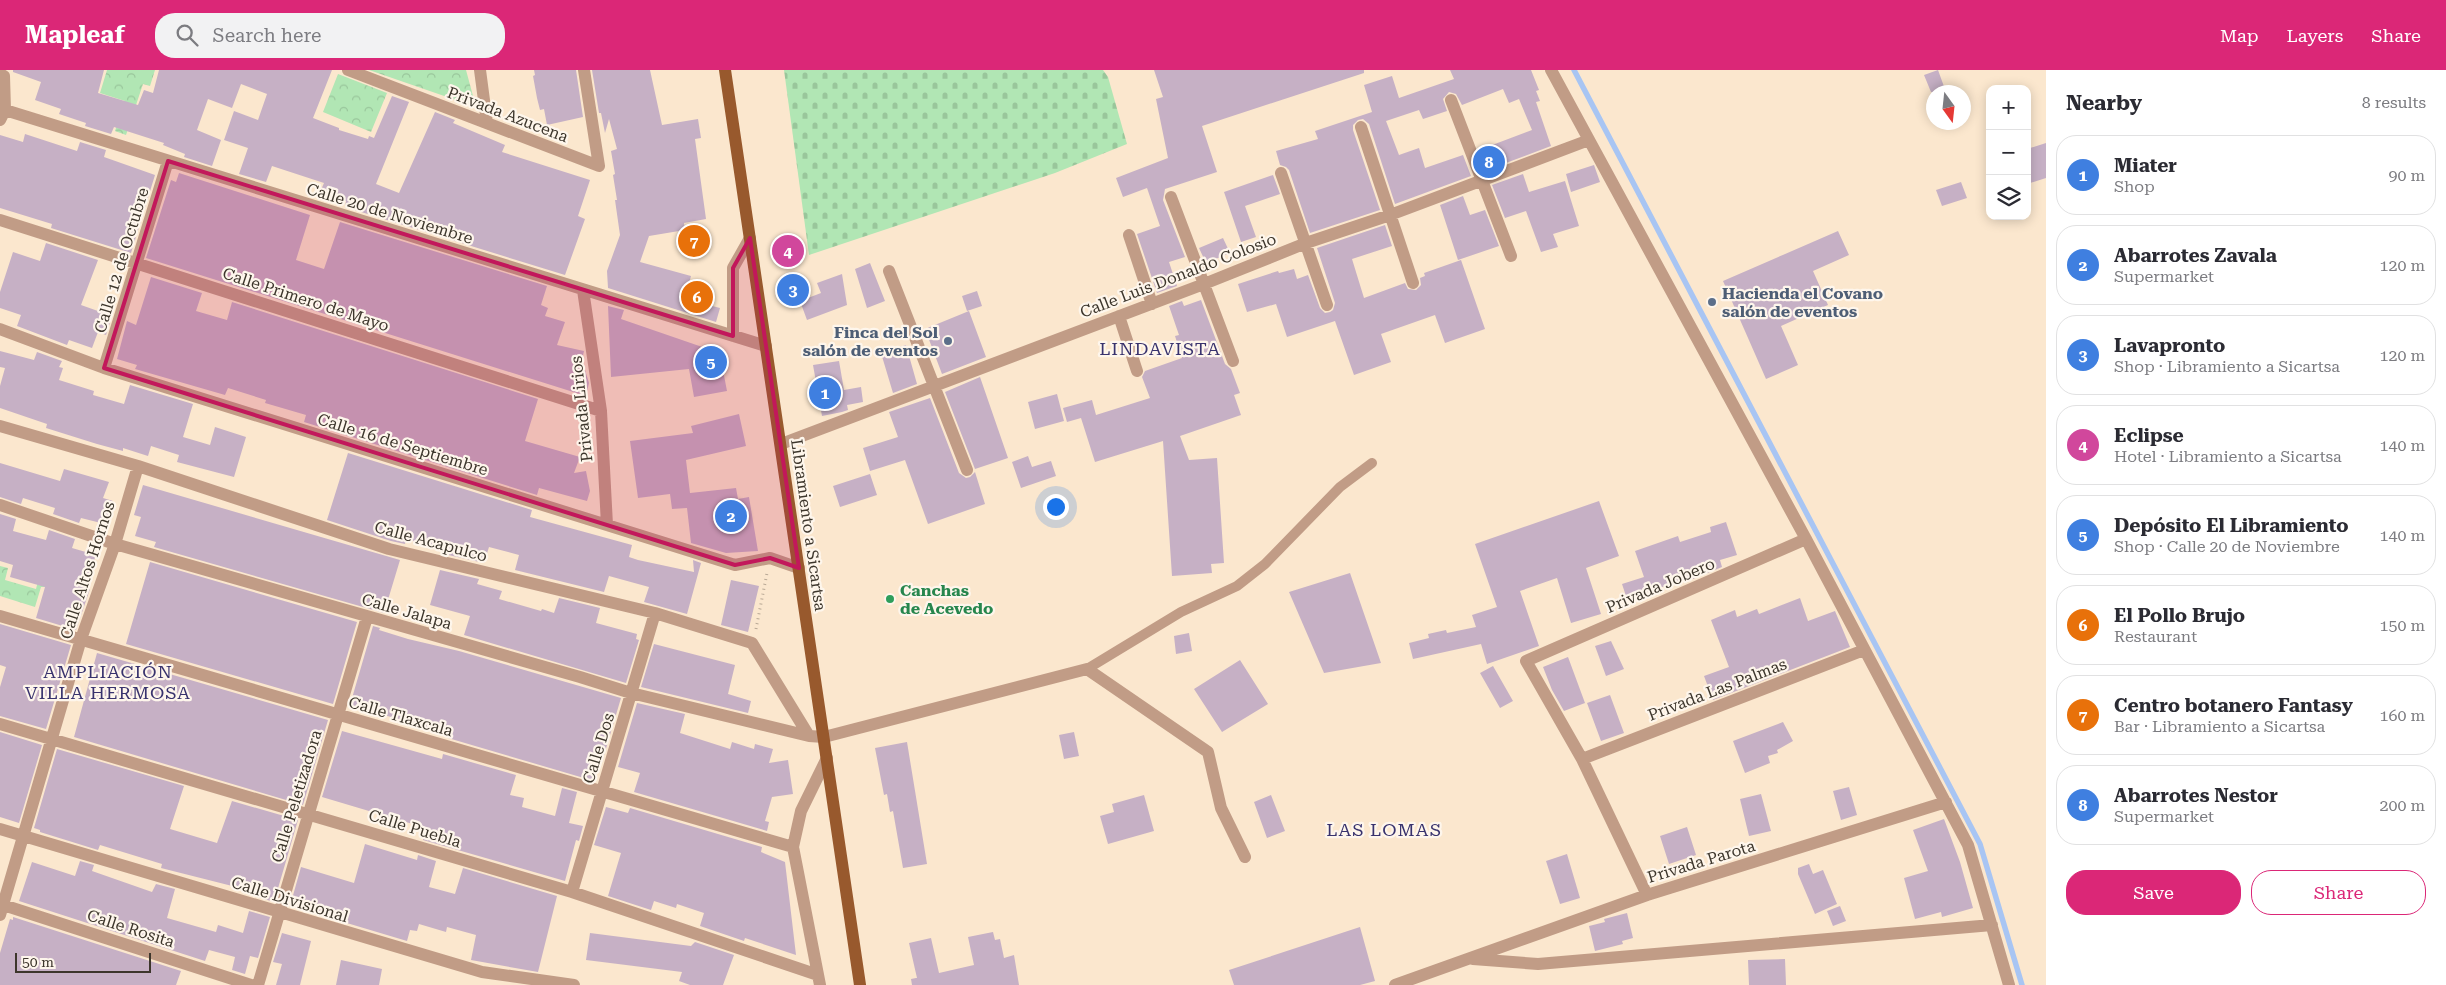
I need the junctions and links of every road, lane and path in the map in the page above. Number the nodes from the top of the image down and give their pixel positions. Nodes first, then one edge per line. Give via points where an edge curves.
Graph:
1 (348, 70) edge
2 (480, 70) edge
3 (584, 70) edge
4 (725, 70) edge
5 (1551, 70) edge
6 (0, 74) edge
7 (1451, 100) dead end
8 (2, 115) edge
9 (487, 123) junction
10 (1361, 127) dead end
11 (1589, 140) junction
12 (168, 161) junction
13 (1281, 174) dead end
14 (1482, 180) junction
15 (1171, 197) dead end
16 (1390, 215) junction
17 (0, 220) edge
18 (1129, 236) dead end
19 (750, 238) junction
20 (1306, 243) junction
21 (1511, 256) dead end
22 (138, 263) junction
23 (889, 271) dead end
24 (1413, 282) dead end
25 (1204, 284) junction
26 (583, 290) junction
27 (1152, 304) junction
28 (1326, 305) dead end
29 (1119, 316) junction
30 (0, 329) edge
31 (733, 336) junction
32 (766, 346) junction
33 (1233, 361) dead end
34 (104, 368) junction
35 (1137, 371) dead end
36 (934, 385) junction
37 (601, 411) junction
38 (0, 426) edge
39 (781, 444) junction
40 (1372, 463) dead end
41 (138, 466) junction
42 (967, 470) dead end
43 (0, 505) edge
44 (607, 525) junction
45 (1806, 540) junction
46 (115, 544) junction
47 (770, 558) junction
48 (799, 568) junction
49 (655, 613) junction
50 (0, 616) edge
51 (367, 617) junction
52 (81, 639) junction
53 (752, 643) junction
54 (1864, 650) junction
55 (1087, 669) junction
56 (631, 694) junction
57 (338, 714) junction
58 (0, 724) edge
59 (809, 736) junction
60 (824, 737) junction
61 (51, 739) junction
62 (828, 758) junction
63 (1582, 759) junction
64 (602, 791) junction
65 (1946, 802) junction
66 (309, 814) junction
67 (0, 829) edge
68 (22, 835) junction
69 (792, 847) junction
70 (1245, 857) dead end
71 (572, 892) junction
72 (1647, 895) junction
73 (1, 908) edge
74 (278, 913) junction
75 (1992, 925) junction
76 (1468, 958) junction
77 (819, 980) edge
78 (251, 985) edge
79 (258, 985) edge
80 (574, 985) edge
81 (860, 985) edge
82 (1395, 985) edge
83 (2009, 985) edge

1 - 9 street, Privada Azucena
2 - 9 street
3 - 9 street, Privada Azucena via 599,166
4 - 19 main road, Libramiento a Sicartsa
5 - 11 street
6 - 8 street via 4,76
7 - 14 street
8 - 12 street, Calle 20 de Noviembre
10 - 16 street
11 - 14 street, Calle Luis Donaldo Colosio
11 - 45 street
12 - 22 street, Calle 12 de Octubre
12 - 26 street, Calle 20 de Noviembre
13 - 20 street
14 - 16 street, Calle Luis Donaldo Colosio
14 - 21 street
15 - 25 street
16 - 20 street, Calle Luis Donaldo Colosio
16 - 24 street
17 - 22 street, Calle Primero de Mayo
18 - 27 street
19 - 31 street via 733,268
19 - 32 main road, Libramiento a Sicartsa
20 - 25 street, Calle Luis Donaldo Colosio
20 - 28 street
22 - 34 street, Calle 12 de Octubre
22 - 37 street, Calle Primero de Mayo
23 - 36 street
25 - 27 street, Calle Luis Donaldo Colosio
25 - 33 street
26 - 31 street, Calle 20 de Noviembre
26 - 37 street, Privada Lirios
27 - 29 street, Calle Luis Donaldo Colosio
29 - 35 street
29 - 36 street, Calle Luis Donaldo Colosio
30 - 34 street, Calle 16 de Septiembre
31 - 32 street, Calle 20 de Noviembre
32 - 39 main road, Libramiento a Sicartsa
34 - 44 street, Calle 16 de Septiembre
36 - 39 street, Calle Luis Donaldo Colosio
36 - 42 street
37 - 44 street, Privada Lirios
38 - 41 street, Calle Acapulco
39 - 48 main road, Libramiento a Sicartsa
40 - 55 lane via 1340,486 1277,552 1237,586 1181,612
41 - 46 street, Calle Altos Hornos
41 - 49 street, Calle Acapulco via 388,548
43 - 46 street, Calle Jalapa
44 - 47 street, Calle 16 de Septiembre via 735,565
45 - 54 street
45 - 63 street, Privada Jobero via 1526,661
46 - 51 street, Calle Jalapa
46 - 52 street, Calle Altos Hornos
47 - 48 street
47 - 53 path
48 - 60 main road, Libramiento a Sicartsa
49 - 53 street, Calle Acapulco
49 - 56 street, Calle Dos
50 - 52 street, Calle Tlaxcala
51 - 56 street, Calle Jalapa
51 - 57 street, Calle Peletizadora
52 - 57 street, Calle Tlaxcala
52 - 61 street, Calle Altos Hornos
53 - 59 street
54 - 63 street, Privada Las Palmas
54 - 65 street
55 - 60 street, Calle Jalapa
55 - 70 street via 1208,752 1221,808
56 - 59 street, Calle Jalapa
56 - 64 street, Calle Dos
57 - 64 street, Calle Tlaxcala
57 - 66 street, Calle Peletizadora
58 - 61 street, Calle Puebla
59 - 60 street, Calle Jalapa
60 - 62 main road, Libramiento a Sicartsa
61 - 66 street, Calle Puebla
61 - 68 street, Calle Altos Hornos
62 - 69 street via 801,811
62 - 81 main road, Libramiento a Sicartsa
63 - 72 street
64 - 69 street, Calle Tlaxcala
64 - 71 street, Calle Dos
65 - 72 street, Privada Parota
65 - 75 street via 1968,845
66 - 71 street, Calle Puebla
66 - 74 street, Calle Peletizadora
67 - 68 street, Calle Divisional
68 - 73 street, Calle Altos Hornos
68 - 74 street, Calle Divisional
69 - 77 street
71 - 77 street, Calle Puebla
72 - 76 street, Privada Parota
73 - 78 street, Calle Rosita
74 - 79 street, Calle Peletizadora
74 - 80 street, Calle Divisional via 482,972
75 - 76 street via 1538,964
75 - 83 street
76 - 82 street, Privada Parota

